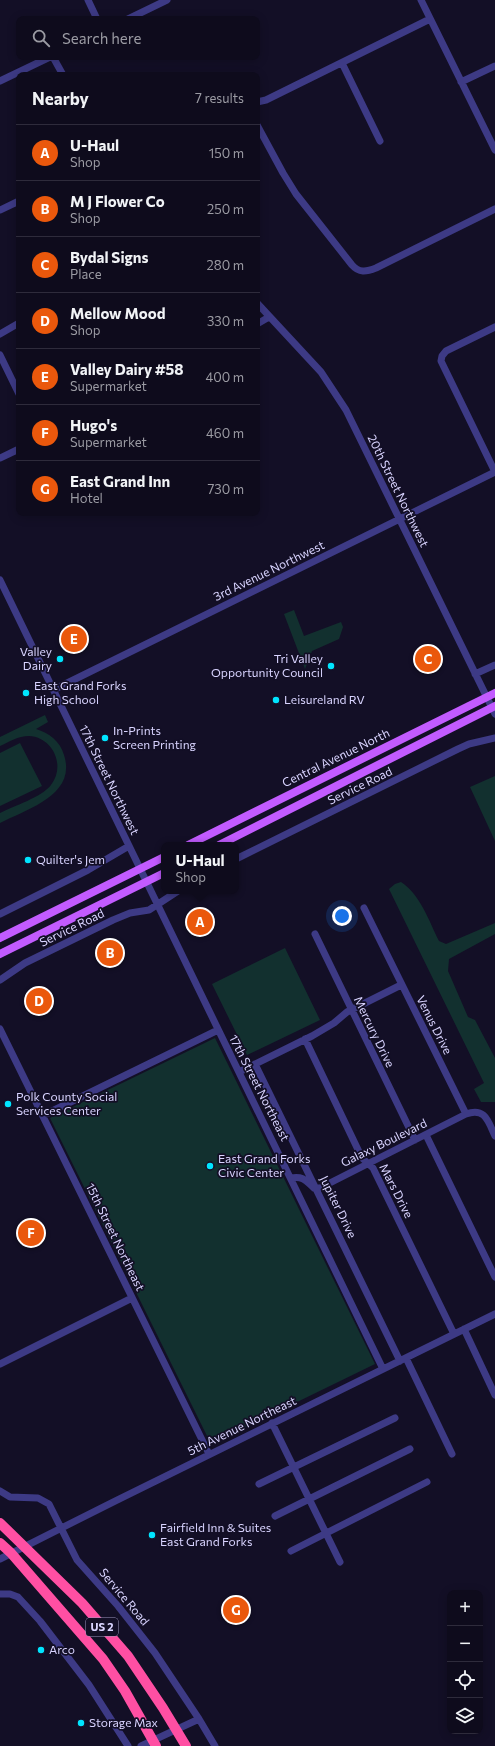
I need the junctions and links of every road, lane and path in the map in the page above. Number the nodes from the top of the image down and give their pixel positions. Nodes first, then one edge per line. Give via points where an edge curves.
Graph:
1 (88, 0) edge
2 (167, 0) edge
3 (420, 0) edge
4 (96, 16) edge
5 (134, 16) edge
6 (430, 19) junction
7 (44, 60) edge
8 (53, 60) edge
9 (342, 63) junction
10 (495, 66) edge
11 (61, 72) edge
12 (1, 78) edge
13 (462, 82) junction
14 (260, 101) edge
15 (260, 131) edge
16 (380, 141) dead end
17 (495, 150) edge
18 (16, 202) edge
19 (495, 209) edge
20 (0, 210) edge
21 (260, 306) edge
22 (269, 317) junction
23 (260, 322) edge
24 (16, 324) edge
25 (495, 327) edge
26 (1, 332) edge
27 (0, 355) edge
28 (16, 388) edge
29 (16, 450) edge
30 (0, 458) edge
31 (495, 472) edge
32 (400, 519) junction
33 (0, 580) edge
34 (2, 590) edge
35 (495, 666) edge
36 (475, 674) junction
37 (53, 690) junction
38 (495, 693) edge
39 (486, 697) junction
40 (494, 709) edge
41 (495, 738) edge
42 (194, 842) edge
43 (225, 842) edge
44 (129, 846) junction
45 (161, 858) edge
46 (239, 858) edge
47 (140, 869) junction
48 (161, 874) edge
49 (146, 882) junction
50 (173, 894) edge
51 (157, 904) junction
52 (364, 908) dead end
53 (0, 914) edge
54 (315, 934) dead end
55 (0, 938) edge
56 (0, 954) edge
57 (0, 980) edge
58 (401, 986) junction
59 (351, 1010) junction
60 (0, 1028) edge
61 (218, 1030) junction
62 (305, 1039) junction
63 (255, 1064) junction
64 (239, 1072) junction
65 (466, 1114) junction
66 (44, 1115) junction
67 (426, 1135) junction
68 (495, 1136) edge
69 (415, 1140) junction
70 (368, 1163) junction
71 (292, 1178) junction
72 (316, 1189) junction
73 (495, 1277) edge
74 (132, 1298) junction
75 (495, 1314) edge
76 (464, 1329) junction
77 (454, 1334) junction
78 (403, 1359) junction
79 (0, 1364) edge
80 (383, 1369) junction
81 (495, 1395) edge
82 (395, 1418) dead end
83 (272, 1423) junction
84 (410, 1449) dead end
85 (209, 1454) junction
86 (452, 1454) dead end
87 (294, 1467) junction
88 (427, 1482) dead end
89 (259, 1484) dead end
90 (0, 1491) edge
91 (310, 1500) junction
92 (275, 1516) dead end
93 (0, 1523) edge
94 (62, 1528) junction
95 (326, 1533) junction
96 (0, 1543) edge
97 (25, 1547) junction
98 (291, 1551) dead end
99 (11, 1553) junction
100 (0, 1559) edge
101 (340, 1562) dead end
102 (0, 1594) edge
103 (200, 1719) junction
104 (176, 1729) junction
105 (155, 1743) edge
106 (128, 1746) edge
107 (141, 1746) edge
108 (186, 1746) edge
109 (215, 1746) edge

1 - 4 street
2 - 5 street
3 - 6 street
6 - 9 street
6 - 13 street
7 - 12 street
8 - 11 street
9 - 14 street
9 - 16 street
10 - 13 street
13 - 17 street
15 - 19 street via 296,194 352,265 361,272 376,268
18 - 20 street
21 - 22 street, 20th Street Northwest
22 - 23 street
22 - 32 street, 20th Street Northwest via 321,372 346,410
24 - 26 street
25 - 31 street via 446,351 441,361
27 - 28 street
29 - 30 street
31 - 32 street, 3rd Avenue Northwest
32 - 36 street, 20th Street Northwest
32 - 37 street, 3rd Avenue Northwest
33 - 34 street, 17th Street Northwest
34 - 37 street, 17th Street Northwest
35 - 36 street
36 - 39 street, 20th Street Northwest
37 - 44 street, 17th Street Northwest
38 - 39 main road, Central Avenue North
39 - 40 street, 20th Street Northwest
39 - 42 main road, Central Avenue North
40 - 43 main road, Central Avenue North
41 - 46 street, Service Road via 458,749
44 - 47 street, 17th Street Northwest
44 - 53 street via 88,870
45 - 47 main road
47 - 49 street, 17th Street Northwest
47 - 55 main road
48 - 49 main road
49 - 51 street, 17th Street Northeast
49 - 56 main road
50 - 51 street, Service Road
51 - 57 street, Service Road via 144,911 113,920 16,968
51 - 61 street, 17th Street Northeast
52 - 58 street, Venus Drive
54 - 59 street, Mercury Drive
58 - 59 street
58 - 65 street, Venus Drive
59 - 62 street
59 - 69 street, Mercury Drive
60 - 66 street, 15th Street Northeast
61 - 64 street, 17th Street Northeast
61 - 66 street
62 - 63 street
62 - 70 street, Mars Drive via 362,1158
63 - 64 street
63 - 72 street, Jupiter Drive
64 - 71 street, 17th Street Northeast
65 - 67 street, Galaxy Boulevard
65 - 68 street via 480,1112
66 - 74 street, 15th Street Northeast
67 - 69 street, Galaxy Boulevard
67 - 73 street
69 - 70 street, Galaxy Boulevard
70 - 72 street, Galaxy Boulevard
70 - 77 street, Mars Drive via 373,1168
71 - 72 street via 304,1179
71 - 80 street, 17th Street Northeast
72 - 78 street, Jupiter Drive
74 - 79 street
74 - 85 street, 15th Street Northeast
75 - 76 street, 5th Avenue Northeast
76 - 77 street, 5th Avenue Northeast
76 - 81 street
77 - 78 street, 5th Avenue Northeast
78 - 80 street, 5th Avenue Northeast
78 - 86 street, Jupiter Drive
80 - 83 street, 5th Avenue Northeast
82 - 87 street
83 - 85 street, 5th Avenue Northeast
83 - 87 street
84 - 91 street
85 - 94 street, 5th Avenue Northeast
87 - 89 street
87 - 91 street
88 - 95 street
90 - 94 street, Service Road via 10,1497 43,1500 49,1504
91 - 92 street
91 - 95 street
93 - 97 highway, US 2
94 - 97 street, 5th Avenue Northeast
94 - 103 street, Service Road via 77,1560 152,1648
95 - 98 street
95 - 101 street
96 - 99 highway, US 2
97 - 99 street, 5th Avenue Northeast
97 - 104 highway, US 2 via 82,1603 128,1656
99 - 100 street, 5th Avenue Northeast
99 - 105 highway, US 2 via 103,1659
102 - 106 street via 10,1594 18,1598 40,1621 90,1685
103 - 104 street
103 - 109 street, Service Road
104 - 105 street
104 - 108 highway, US 2
105 - 107 street

